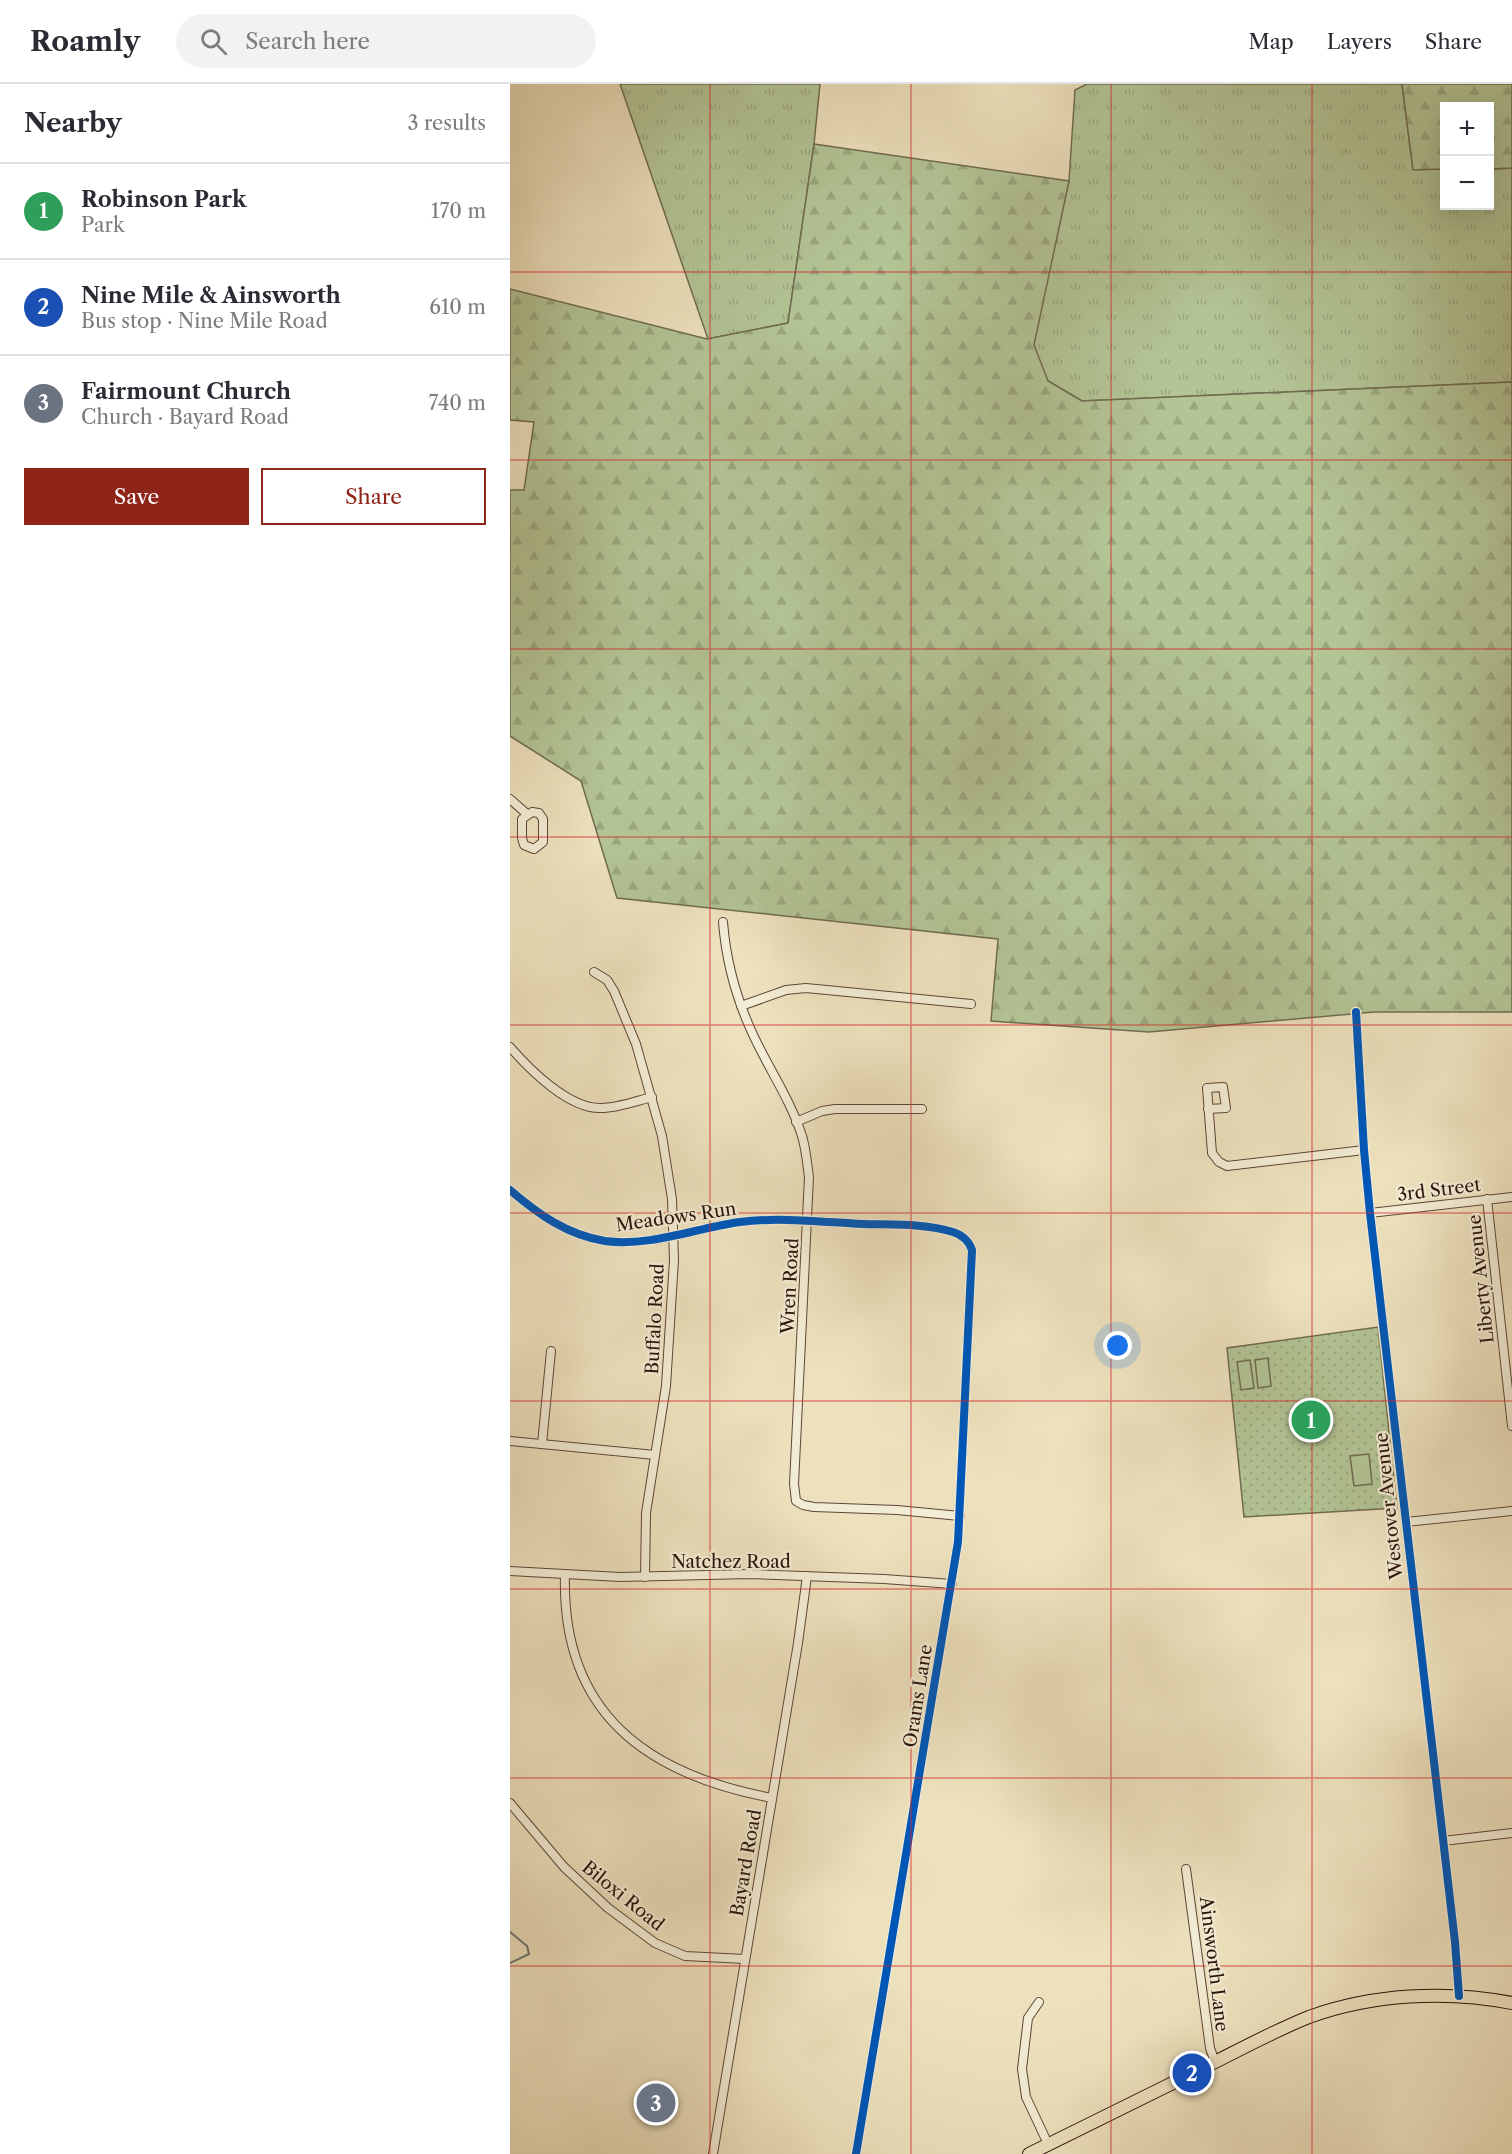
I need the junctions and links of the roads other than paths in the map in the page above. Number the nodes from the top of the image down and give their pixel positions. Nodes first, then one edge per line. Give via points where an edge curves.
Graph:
1 (510, 799) edge
2 (527, 814) junction
3 (723, 922) dead end
4 (594, 972) dead end
5 (971, 1004) dead end
6 (741, 1006) junction
7 (1356, 1012) dead end
8 (510, 1047) edge
9 (652, 1097) junction
10 (922, 1109) dead end
11 (1208, 1109) dead end
12 (796, 1122) junction
13 (1364, 1150) junction
14 (511, 1193) edge
15 (1512, 1197) edge
16 (1487, 1199) junction
17 (1370, 1213) junction
18 (808, 1221) junction
19 (673, 1235) junction
20 (966, 1240) joint
21 (551, 1351) dead end
22 (1512, 1426) edge
23 (510, 1442) edge
24 (542, 1444) junction
25 (655, 1455) junction
26 (1512, 1510) edge
27 (960, 1516) junction
28 (1406, 1522) junction
29 (510, 1571) edge
30 (565, 1574) junction
31 (807, 1576) junction
32 (645, 1577) junction
33 (952, 1584) junction
34 (772, 1798) junction
35 (510, 1803) edge
36 (1512, 1833) edge
37 (1443, 1840) junction
38 (1186, 1869) dead end
39 (745, 1959) junction
40 (1459, 1996) junction
41 (1039, 2002) dead end
42 (1512, 2003) edge
43 (1215, 2061) junction
44 (1048, 2144) junction
45 (713, 2154) edge
46 (856, 2154) edge
47 (1029, 2154) edge

1 - 2 street
2 - 2 street via 522,819 523,842 534,849 543,842 543,819 535,812
3 - 6 street, Wren Road via 730,972
4 - 9 street, Buffalo Road via 607,980 626,1018
5 - 6 street via 806,988 786,990
6 - 12 street, Wren Road
7 - 13 street, Westover Avenue
8 - 9 street via 534,1072 582,1105 610,1108
9 - 19 street, Buffalo Road via 667,1162
10 - 12 street via 835,1108
11 - 13 street via 1212,1153 1227,1166
12 - 18 street, Wren Road via 809,1177
13 - 17 street, Westover Avenue
14 - 19 street, Meadows Run via 551,1222 585,1236 620,1242
15 - 16 street, 3rd Street
16 - 17 street, 3rd Street
16 - 22 street, Liberty Avenue
17 - 28 street, Westover Avenue
18 - 19 street, Meadows Run via 739,1222
18 - 20 street, Meadows Run via 921,1227 955,1233
18 - 27 street, Wren Road via 796,1501 814,1507
19 - 25 street, Buffalo Road via 666,1386
20 - 27 street, Orams Lane via 973,1261
21 - 24 street
23 - 24 street
24 - 25 street
25 - 32 street, Buffalo Road via 646,1513
26 - 28 street
27 - 33 street, Orams Lane
28 - 37 street, Westover Avenue
29 - 30 street, Natchez Road
30 - 32 street, Natchez Road
30 - 34 street via 572,1649 584,1680 613,1722 647,1751 678,1769 732,1789
31 - 32 street, Natchez Road via 721,1573
31 - 33 street, Natchez Road
31 - 34 street, Bayard Road
33 - 46 street, Orams Lane
34 - 39 street, Bayard Road
35 - 39 street, Biloxi Road via 564,1867 608,1908 655,1943 685,1956
36 - 37 street
37 - 40 street, Westover Avenue
38 - 43 street, Ainsworth Lane via 1210,2048
39 - 45 street, Bayard Road
40 - 42 main road
40 - 43 main road via 1377,2000 1322,2013
41 - 44 street via 1028,2018 1022,2068 1026,2097
43 - 44 main road
44 - 47 main road

